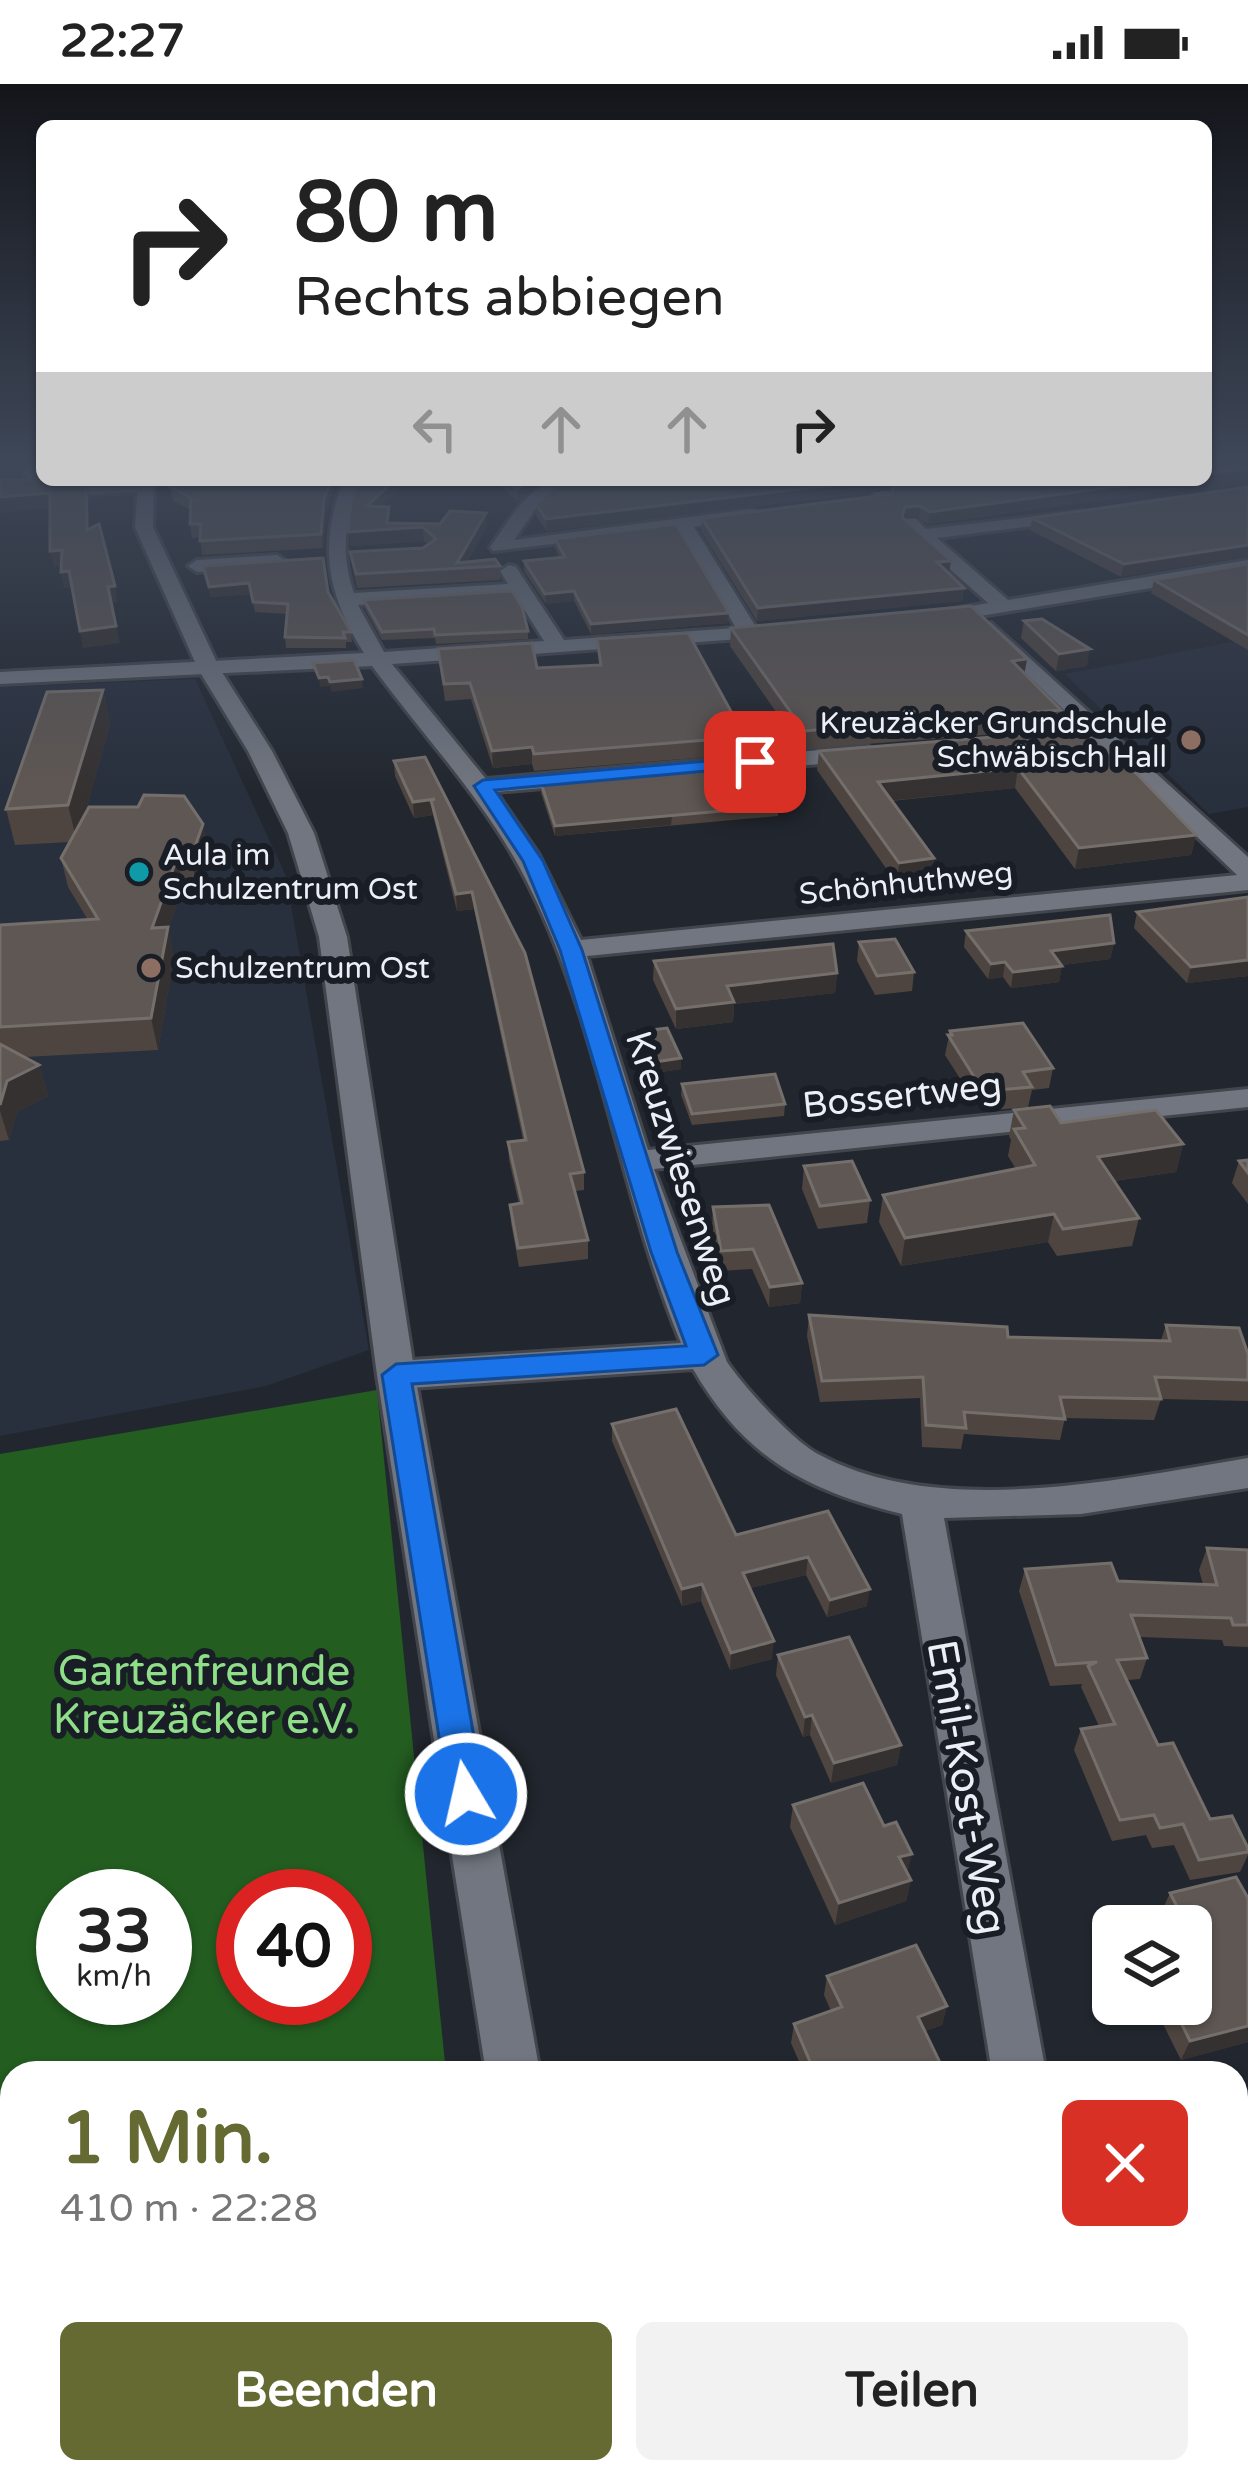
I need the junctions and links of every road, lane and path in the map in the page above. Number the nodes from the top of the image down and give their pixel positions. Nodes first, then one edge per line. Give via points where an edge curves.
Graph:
1 (164, 570) edge
2 (337, 570) edge
3 (509, 570) edge
4 (711, 570) edge
5 (962, 570) edge
6 (1221, 570) edge
7 (1200, 573) junction
8 (517, 589) junction
9 (1232, 590) edge
10 (343, 600) junction
11 (1007, 609) junction
12 (976, 614) junction
13 (904, 620) edge
14 (794, 630) edge
15 (749, 634) junction
16 (559, 648) junction
17 (373, 658) junction
18 (209, 669) junction
19 (0, 679) edge
20 (1104, 736) junction
21 (1010, 743) edge
22 (894, 751) edge
23 (483, 786) junction
24 (1248, 871) edge
25 (1248, 882) edge
26 (571, 950) junction
27 (1248, 1098) edge
28 (636, 1161) junction
29 (704, 1355) junction
30 (396, 1375) junction
31 (1248, 1473) edge
32 (920, 1500) junction
33 (511, 2061) edge
34 (1017, 2061) edge

1 - 18 street
2 - 10 street, Kreuzwiesenweg
3 - 8 street
4 - 15 street
5 - 11 street
6 - 7 street
7 - 9 street
7 - 11 street
8 - 10 street
8 - 16 street
10 - 17 street, Kreuzwiesenweg
11 - 12 street
12 - 13 street
12 - 20 street
14 - 15 street
15 - 16 street
16 - 17 street
17 - 18 street
17 - 23 street, Kreuzwiesenweg
18 - 19 street
18 - 30 street via 301,833 333,938
20 - 21 street
20 - 24 street
22 - 23 street
23 - 26 street, Kreuzwiesenweg via 533,861
25 - 26 street, Schönhuthweg
26 - 28 street, Kreuzwiesenweg
27 - 28 street, Bossertweg
28 - 29 street, Kreuzwiesenweg
29 - 30 street
29 - 32 street, Kreuzwiesenweg via 725,1390 800,1463
30 - 33 street
31 - 32 street, Kreuzwiesenweg via 1060,1503
32 - 34 street, Emil-Kost-Weg

